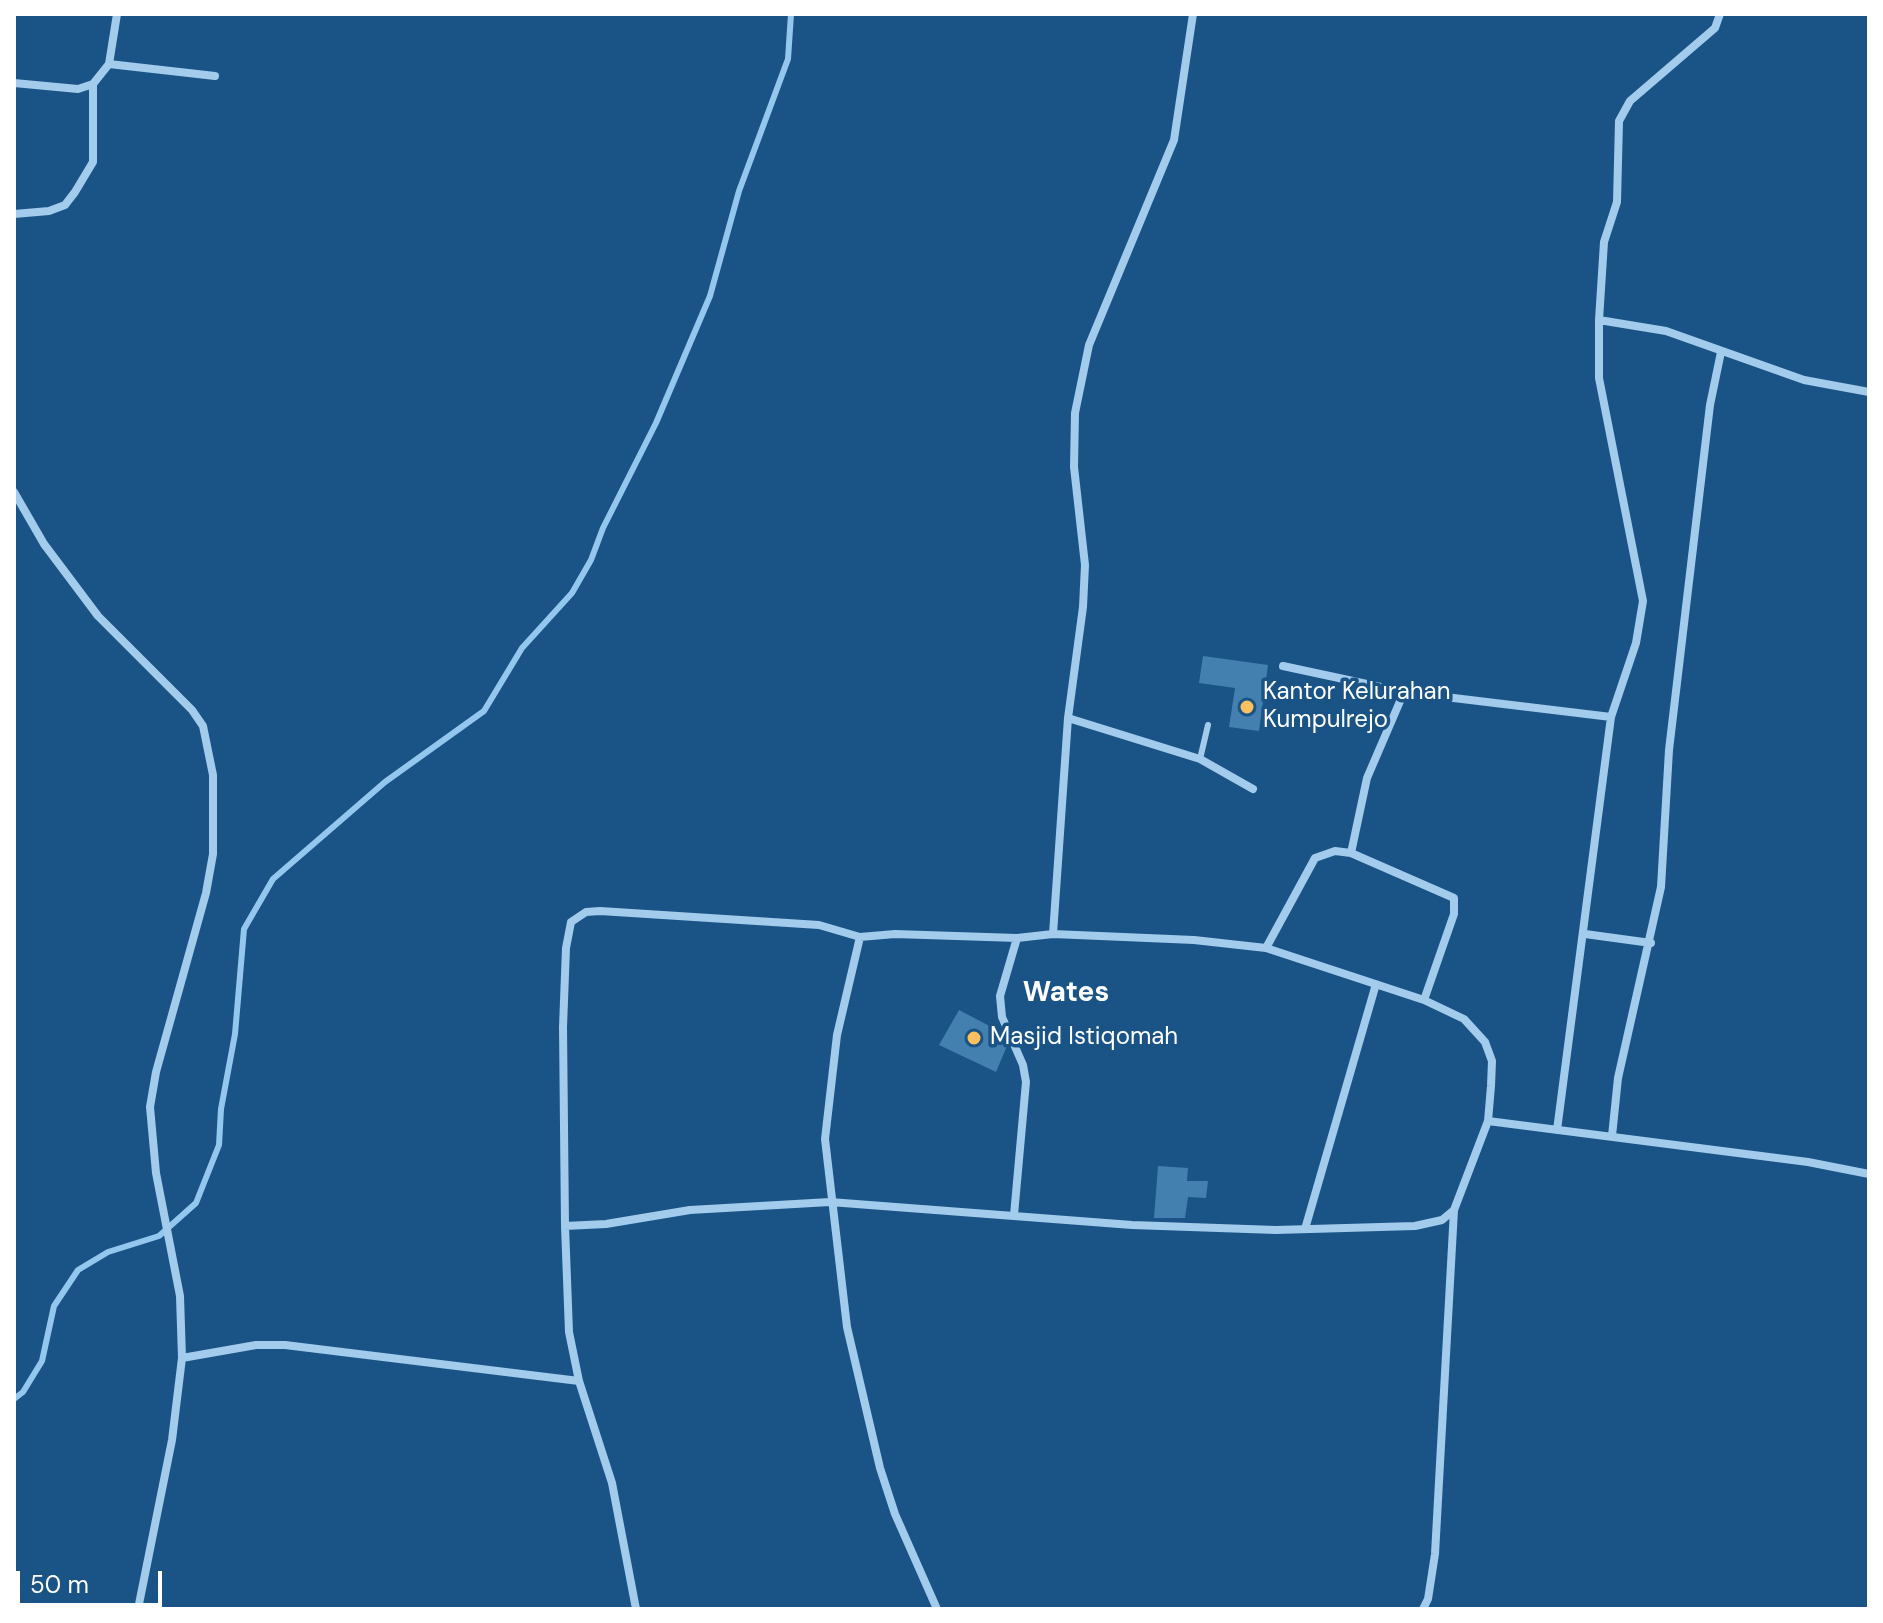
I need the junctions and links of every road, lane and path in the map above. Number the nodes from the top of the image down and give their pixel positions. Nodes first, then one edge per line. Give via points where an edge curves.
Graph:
1 (117, 14) edge
2 (1193, 14) edge
3 (1720, 14) edge
4 (109, 64) junction
5 (215, 76) dead end
6 (14, 83) edge
7 (93, 84) junction
8 (14, 214) edge
9 (1599, 320) junction
10 (1721, 352) junction
11 (1869, 392) edge
12 (14, 492) edge
13 (1283, 666) dead end
14 (1404, 692) junction
15 (1611, 717) junction
16 (1068, 718) junction
17 (1208, 725) dead end
18 (1200, 759) junction
19 (1253, 789) dead end
20 (1351, 853) junction
21 (1053, 934) junction
22 (1585, 934) junction
23 (860, 937) junction
24 (1017, 938) junction
25 (1651, 943) junction
26 (1266, 948) junction
27 (1376, 984) junction
28 (1424, 1000) junction
29 (1488, 1121) junction
30 (1557, 1130) junction
31 (1612, 1136) junction
32 (1869, 1174) edge
33 (830, 1202) junction
34 (1454, 1210) junction
35 (1014, 1215) junction
36 (565, 1226) junction
37 (1305, 1229) junction
38 (182, 1358) junction
39 (579, 1381) junction
40 (138, 1609) edge
41 (636, 1609) edge
42 (937, 1609) edge
43 (1423, 1609) edge

1 - 4 street
2 - 16 street via 1174,140 1089,345 1081,377 1073,437 1085,565
3 - 9 street via 1715,28 1630,101 1619,121 1617,202 1604,242
4 - 5 street
4 - 7 street
6 - 7 street via 78,89
7 - 8 street via 93,162 75,192 65,205 49,211
9 - 10 street via 1666,331
9 - 15 street via 1599,378 1643,601 1636,643
10 - 11 street via 1804,380
10 - 25 street via 1686,601 1661,887
12 - 38 street via 44,544 98,616 192,710 210,749 214,815 209,880 150,1107 180,1296
13 - 14 street
14 - 15 street
14 - 20 street via 1367,778
15 - 22 street
16 - 18 street
16 - 21 street
17 - 18 lane
18 - 19 street
20 - 26 street via 1335,851 1315,858
20 - 28 street via 1454,898 1454,914
21 - 24 street
21 - 26 street
22 - 25 street
22 - 30 street
23 - 24 street
23 - 33 street via 841,1008 828,1109
23 - 36 street via 819,925 600,911 586,912 571,922 563,1027
24 - 35 street via 1000,996 1002,1017 1026,1082
25 - 31 street via 1628,1027
26 - 27 street
27 - 28 street
27 - 37 street
28 - 29 street via 1464,1019 1485,1042 1492,1061
29 - 30 street
29 - 34 street
30 - 31 street
31 - 32 street
33 - 35 street
33 - 36 street via 690,1210
33 - 42 street via 866,1420 895,1514
34 - 37 street via 1431,1224
34 - 43 street via 1435,1554
35 - 37 street via 1132,1225
36 - 39 street via 565,1307
38 - 39 street via 285,1345
38 - 40 street via 172,1440
39 - 41 street via 612,1483

